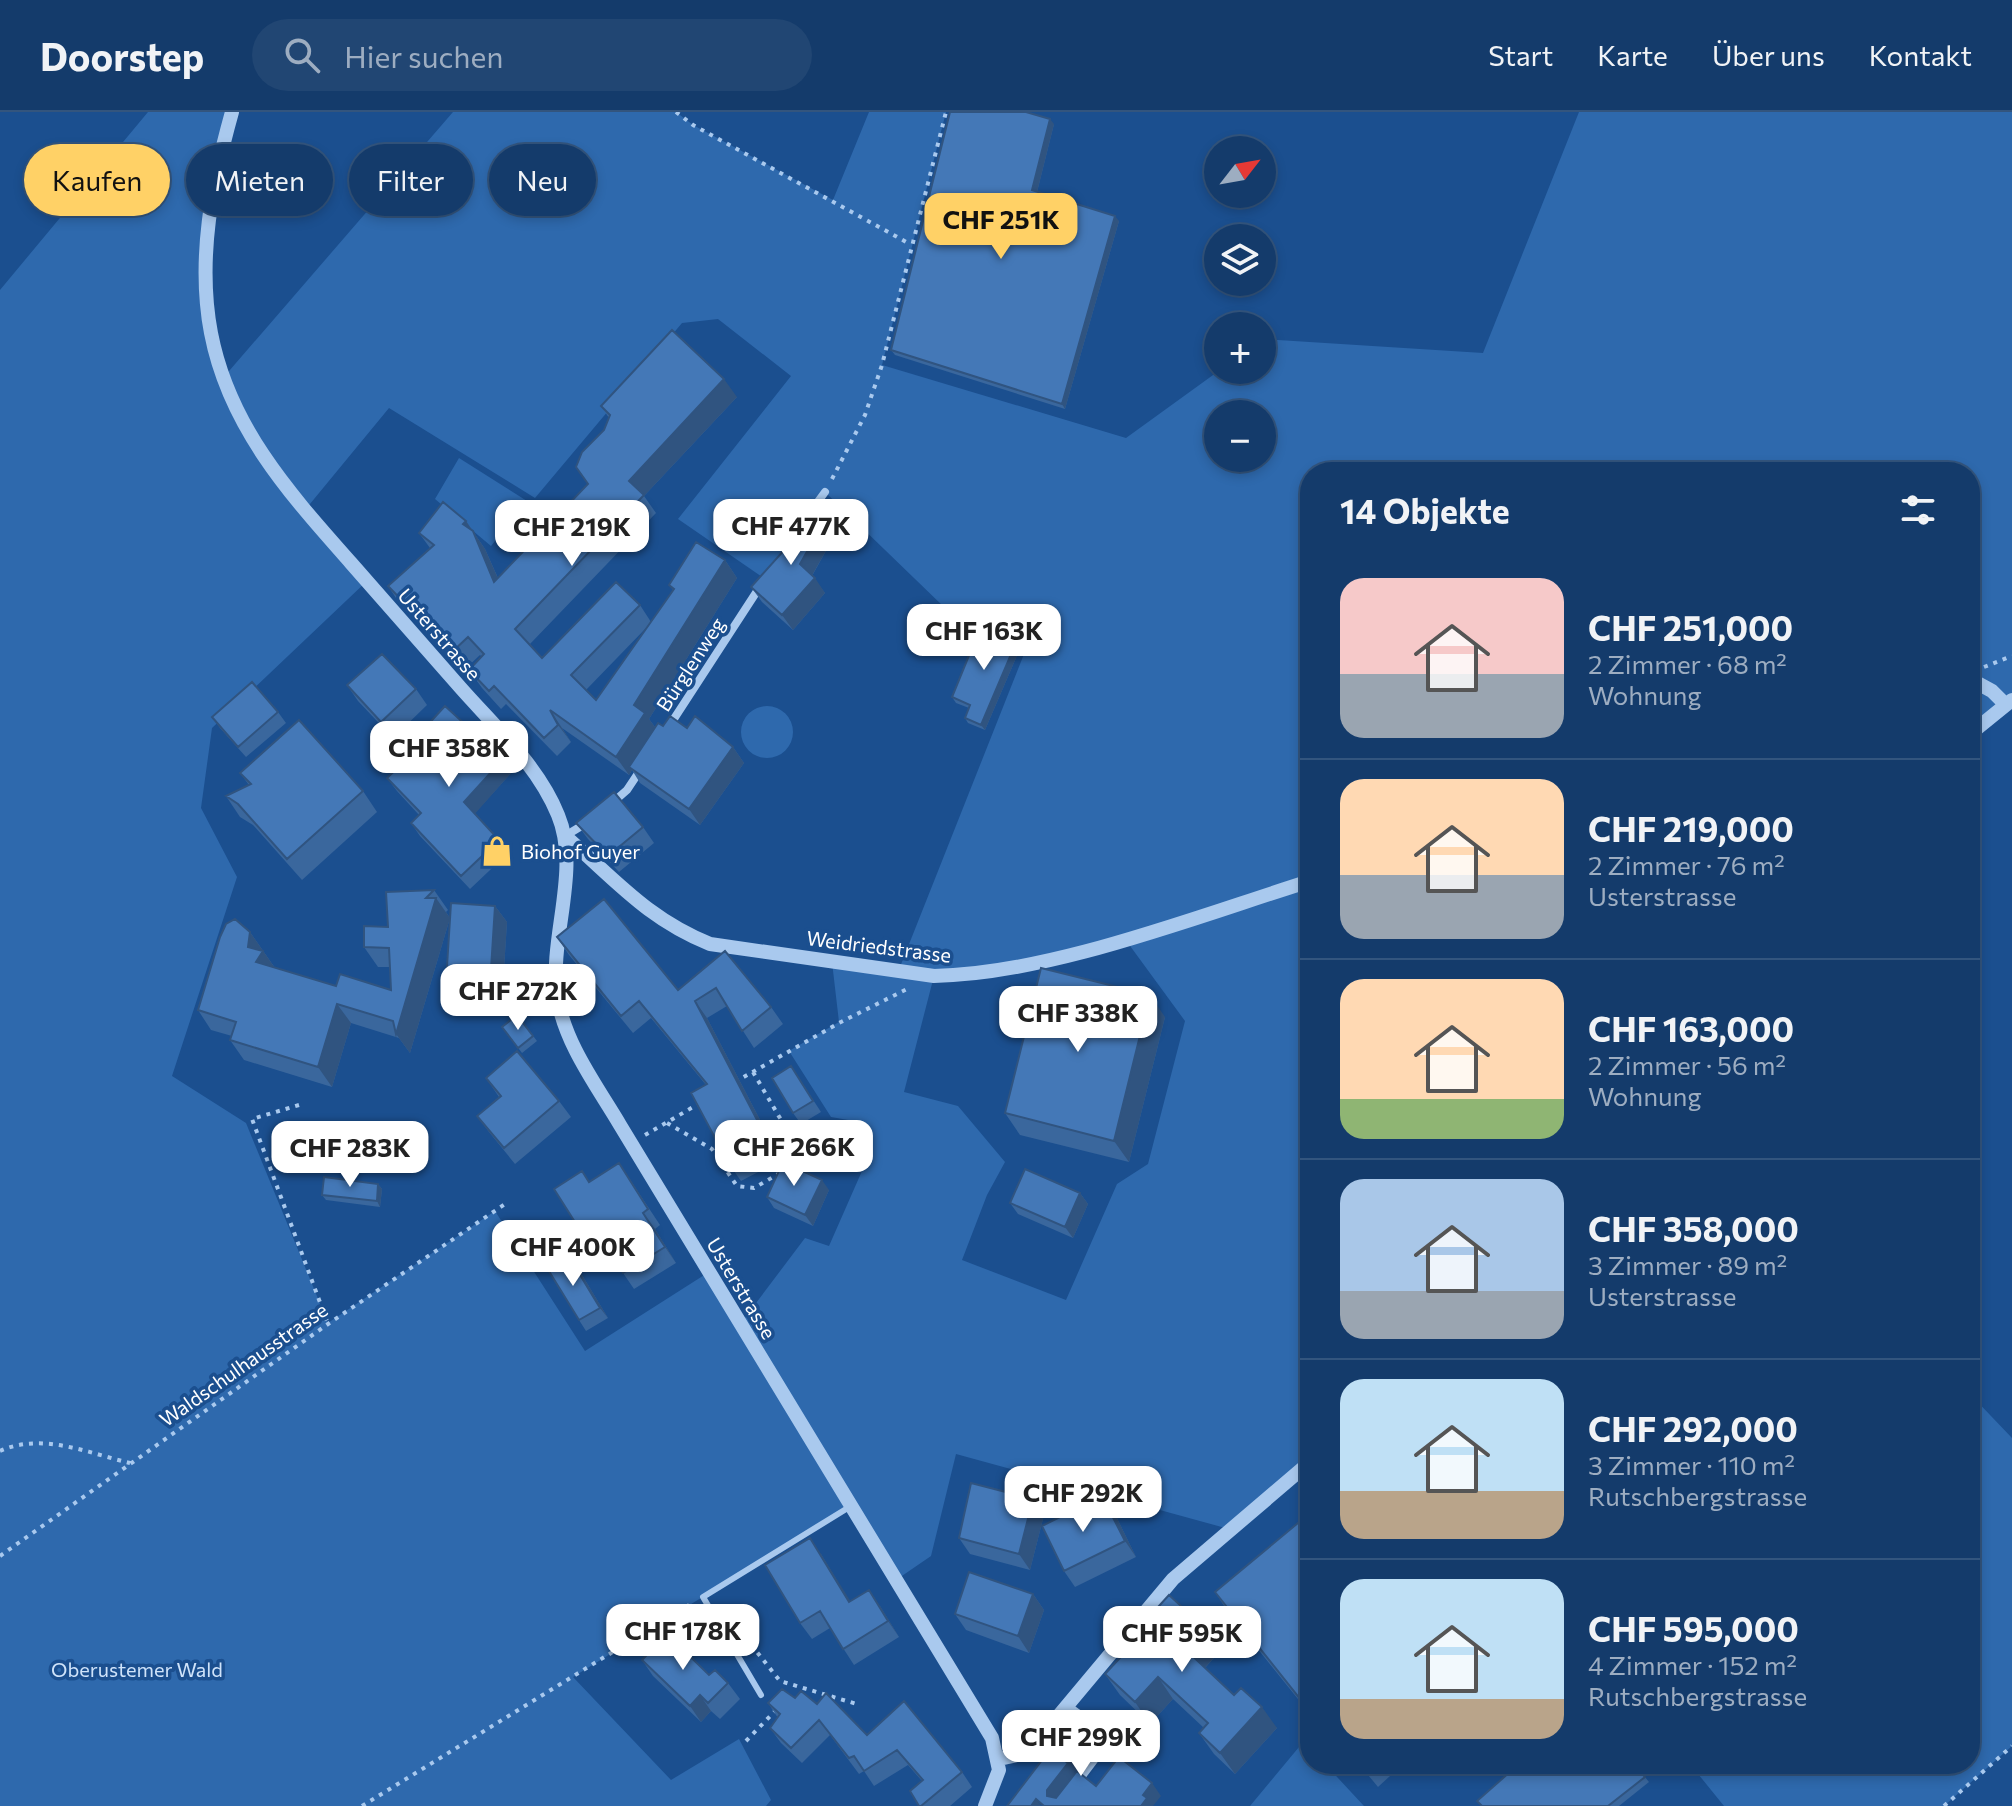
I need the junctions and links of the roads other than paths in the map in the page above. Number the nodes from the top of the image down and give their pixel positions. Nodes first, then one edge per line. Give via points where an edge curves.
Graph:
1 (232, 112) edge
2 (825, 492) road end
3 (799, 529) edge
4 (765, 579) edge
5 (1980, 684) edge
6 (2008, 702) edge
7 (1980, 726) edge
8 (662, 737) edge
9 (645, 764) edge
10 (604, 809) edge
11 (592, 818) edge
12 (565, 836) junction
13 (1300, 884) edge
14 (1300, 1471) edge
15 (851, 1506) junction
16 (761, 1695) dead end
17 (1068, 1705) junction
18 (999, 1759) junction
19 (1070, 1794) edge
20 (985, 1806) edge

1 - 12 street, Usterstrasse via 212,194 206,287 223,379 246,432 305,510 527,764 558,814
2 - 3 street
4 - 8 street, Bürglenweg
5 - 6 street
6 - 7 street
9 - 10 street via 627,790
11 - 12 street
12 - 13 street, Weidriedstrasse via 647,912 710,944 934,976 1032,962
12 - 15 street, Usterstrasse via 557,997 579,1056
14 - 17 street via 1173,1579
15 - 16 lane via 703,1597
15 - 18 street, Usterstrasse via 986,1727
17 - 18 street via 1035,1744
17 - 19 lane via 1113,1737
18 - 20 street

